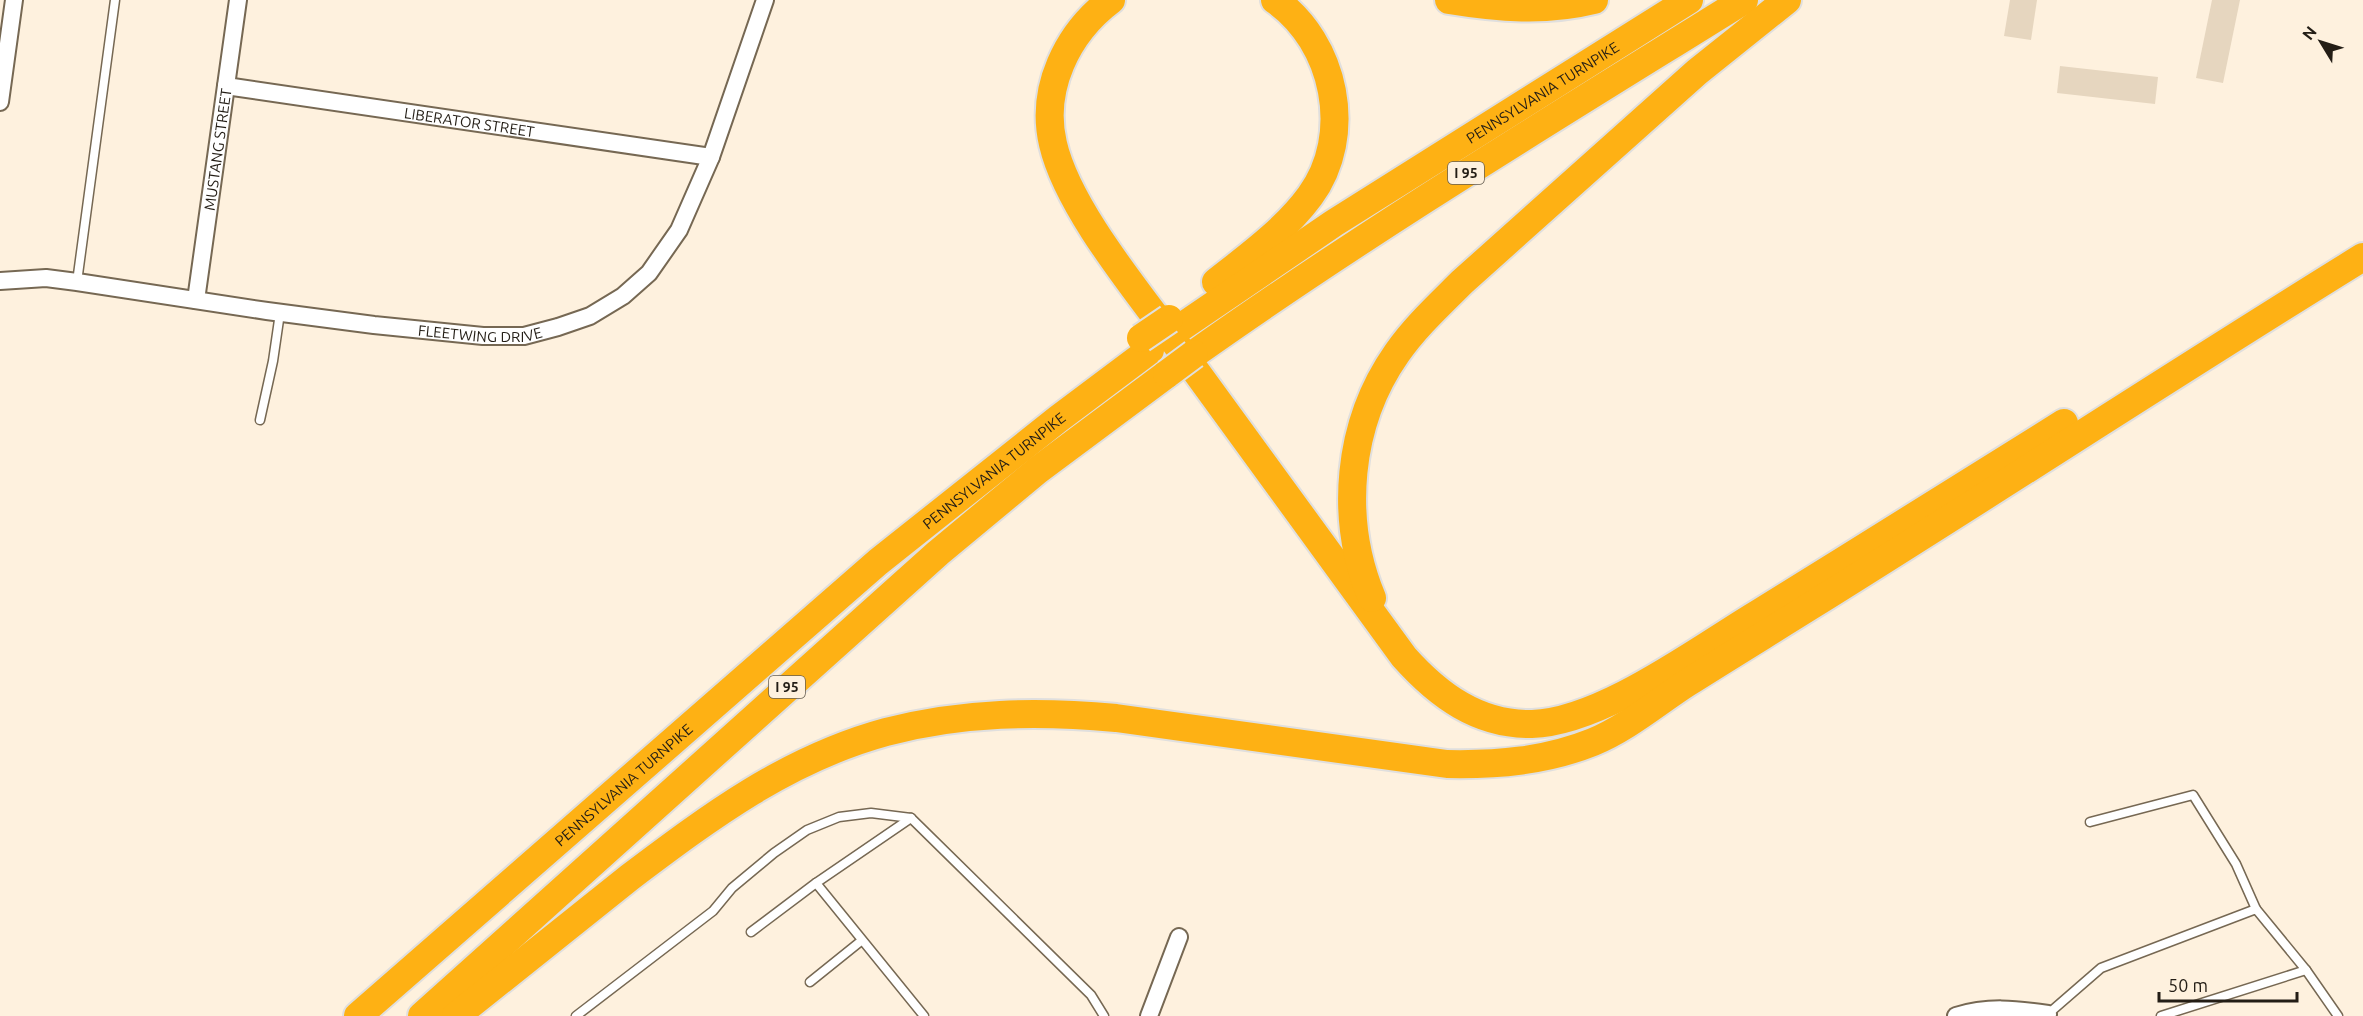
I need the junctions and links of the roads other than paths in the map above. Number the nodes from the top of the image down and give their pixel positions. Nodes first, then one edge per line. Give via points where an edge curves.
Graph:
1 (14, 0) edge
2 (115, 0) edge
3 (238, 0) edge
4 (765, 0) edge
5 (1084, 0) edge
6 (1111, 0) edge
7 (1275, 0) edge
8 (1449, 0) edge
9 (1594, 0) edge
10 (1689, 0) edge
11 (1744, 0) edge
12 (1787, 0) edge
13 (226, 86) junction
14 (1, 93) edge
15 (711, 157) junction
16 (2363, 236) edge
17 (2363, 257) edge
18 (0, 281) edge
19 (77, 282) junction
20 (196, 300) junction
21 (280, 313) junction
22 (1173, 325) junction
23 (260, 420) dead end
24 (1385, 631) junction
25 (1688, 682) junction
26 (911, 818) junction
27 (2090, 822) dead end
28 (816, 884) junction
29 (2256, 909) junction
30 (751, 932) dead end
31 (1179, 937) dead end
32 (861, 940) junction
33 (2306, 970) junction
34 (810, 982) dead end
35 (2048, 1014) joint
36 (1965, 1015) edge
37 (358, 1016) edge
38 (422, 1016) edge
39 (456, 1016) edge
40 (576, 1016) edge
41 (924, 1016) edge
42 (1104, 1016) edge
43 (1149, 1016) edge
44 (2161, 1016) edge
45 (2338, 1016) edge

1 - 14 street
2 - 19 lane
3 - 13 street, MUSTANG STREET
4 - 15 street, FLEETWING DRIVE
5 - 25 highway via 1048,48 1036,86 1036,140 1046,174 1088,245 1402,681 1429,707 1460,726 1493,738 1529,742 1571,737
6 - 24 highway via 1078,31 1054,84 1050,109 1053,142 1064,174 1083,212 1120,267
7 - 22 highway via 1307,30 1326,65 1333,100 1328,158 1311,194 1281,229
8 - 9 highway via 1535,8
10 - 22 highway, PENNSYLVANIA TURNPIKE / I 95
11 - 38 highway, PENNSYLVANIA TURNPIKE / I 95, bridge via 1293,285 1038,470 938,553
12 - 24 highway via 1697,72 1462,282 1410,335 1391,363 1363,422 1352,495 1358,555
13 - 15 street, LIBERATOR STREET
13 - 20 street, MUSTANG STREET
15 - 21 street, FLEETWING DRIVE via 679,230 663,255 623,296 591,316 509,337
16 - 24 highway via 1744,622 1589,711 1534,724 1499,721 1482,715 1432,687
17 - 25 highway
18 - 19 street, FLEETWING DRIVE via 46,278
19 - 20 street, FLEETWING DRIVE
20 - 21 street, FLEETWING DRIVE
21 - 23 lane
22 - 37 highway, PENNSYLVANIA TURNPIKE / I 95 via 869,570
25 - 39 highway via 1616,731 1591,742 1535,759 1488,764 1410,760 1056,713 964,717 885,733 801,764 759,785 578,918
26 - 28 lane
26 - 40 lane via 871,813 839,817 807,831 732,888 713,911
26 - 42 lane via 1091,995
27 - 29 lane via 2193,795 2236,864
28 - 30 lane
28 - 32 lane
29 - 33 lane
29 - 35 lane via 2101,968
31 - 43 street
32 - 34 lane
32 - 41 lane
33 - 44 lane
33 - 45 lane
35 - 36 street via 1996,1008

